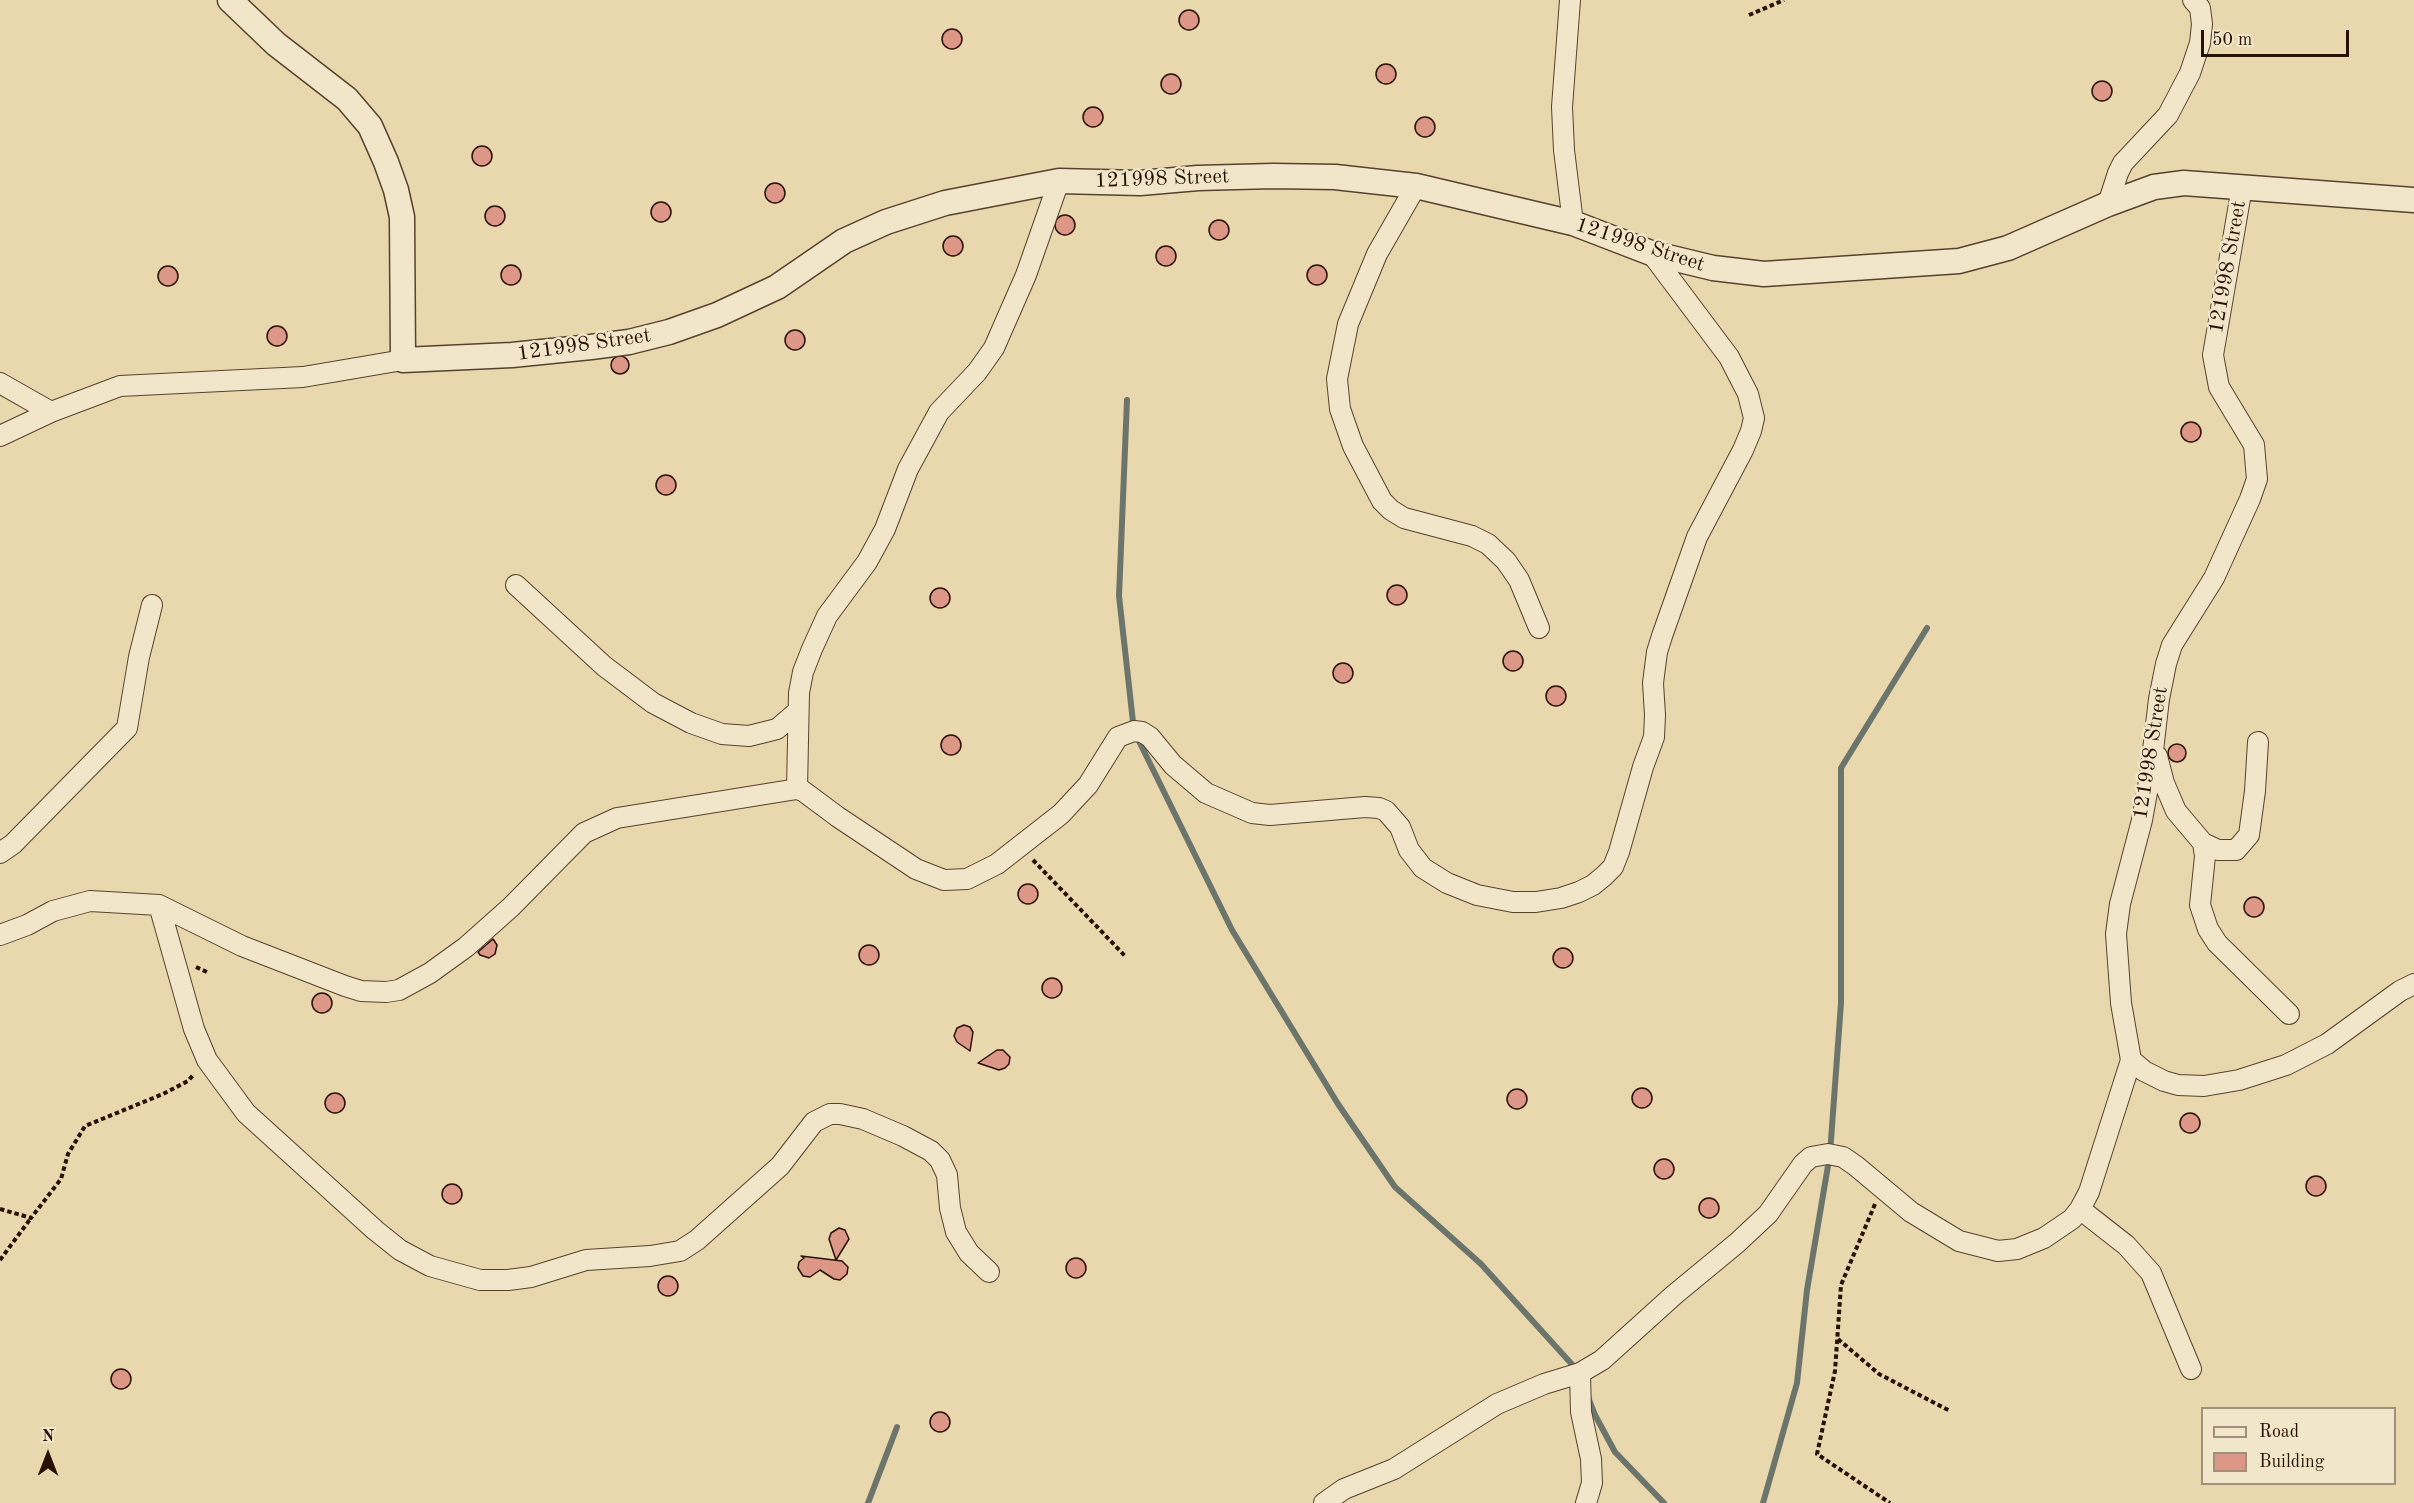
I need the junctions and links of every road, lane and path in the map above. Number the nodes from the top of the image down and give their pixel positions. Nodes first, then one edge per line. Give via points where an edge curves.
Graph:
1 (230, 0) edge
2 (1570, 0) edge
3 (1784, 0) edge
4 (2193, 0) edge
5 (1749, 15) dead end
6 (1059, 181) junction
7 (1416, 186) junction
8 (2242, 187) junction
9 (2414, 200) edge
10 (2108, 204) junction
11 (1573, 223) junction
12 (1652, 253) junction
13 (403, 360) junction
14 (0, 383) edge
15 (51, 412) junction
16 (0, 436) edge
17 (516, 585) dead end
18 (152, 605) dead end
19 (1539, 628) dead end
20 (798, 711) junction
21 (2258, 742) dead end
22 (2154, 745) junction
23 (797, 789) junction
24 (2203, 843) junction
25 (1020, 846) junction
26 (0, 852) edge
27 (159, 905) junction
28 (0, 935) edge
29 (1126, 957) dead end
30 (2414, 984) edge
31 (2289, 1014) dead end
32 (207, 1060) junction
33 (2131, 1060) junction
34 (1882, 1187) junction
35 (0, 1209) edge
36 (2080, 1209) junction
37 (31, 1218) junction
38 (0, 1260) edge
39 (989, 1272) dead end
40 (1837, 1338) junction
41 (2191, 1369) dead end
42 (1580, 1373) junction
43 (1950, 1411) dead end
44 (1324, 1503) edge
45 (1586, 1503) edge
46 (1890, 1503) edge

1 - 13 street via 276,44 347,99 370,126 390,171 402,217
2 - 11 street via 1562,107
3 - 5 path
4 - 10 street via 2200,8 2202,24 2190,73 2168,115 2123,163
6 - 7 street, 121998 Street via 1140,183 1273,176 1335,177
6 - 13 street, 121998 Street via 945,203 886,222 844,241 777,287 669,332 591,347
6 - 20 street via 1026,275 994,348 939,412 867,562 827,616 803,672
7 - 11 street, 121998 Street
7 - 19 street via 1377,254 1348,324 1337,379 1340,409 1353,446 1387,506 1404,518 1488,544 1519,580
8 - 9 street
8 - 10 street, 121998 Street via 2184,183 2154,188
8 - 22 street, 121998 Street via 2216,332 2214,365 2219,387 2254,445 2257,479 2214,578 2172,645 2159,699
10 - 12 street, 121998 Street via 2008,248 1959,261 1764,274 1713,268
11 - 12 street, 121998 Street
12 - 25 street via 1729,357 1748,394 1754,418 1743,450 1697,537 1662,636 1653,683 1654,737 1619,852 1604,876 1579,892 1536,902 1477,895 1423,868 1409,850 1400,827 1386,811 1365,807 1252,813 1206,793 1142,732 1118,737 1075,800
13 - 15 street via 303,376 120,386
14 - 15 street
15 - 16 street
17 - 20 street via 604,666 653,703 691,723 722,734 749,736 777,729
18 - 26 street via 127,728 13,844
20 - 23 street
21 - 24 street via 2249,836 2236,850 2218,850
22 - 24 street via 2176,811
22 - 33 street, 121998 Street via 2142,820 2116,934 2121,1003
23 - 25 street via 916,869 944,880 979,874
23 - 27 street via 617,818 584,833 466,947 399,990 361,991 345,987 242,946
24 - 31 street via 2200,905 2208,929 2217,943
25 - 29 path
27 - 28 street via 90,901 53,911
27 - 32 street via 194,1029
30 - 33 street via 2327,1044 2286,1065 2239,1080 2204,1086 2178,1085 2144,1071
32 - 37 path via 188,1081 85,1126 68,1154 61,1179
32 - 39 street via 246,1113 375,1230 400,1250 430,1266 462,1276 508,1280 586,1260 680,1251 780,1166 814,1122 830,1114 863,1119 931,1151 947,1175 956,1232 969,1253
33 - 36 street via 2110,1133
34 - 36 street via 1923,1220 1959,1241 1998,1251 2017,1249 2044,1238 2060,1229
34 - 40 path via 1841,1285
34 - 42 street via 1843,1157 1811,1157 1768,1214 1737,1243 1602,1360
35 - 37 path
36 - 41 street via 2126,1245 2151,1273
37 - 38 path
40 - 43 path via 1879,1374
40 - 46 path via 1835,1371 1817,1454
42 - 44 street via 1497,1404 1394,1469 1344,1489
42 - 45 street via 1581,1412 1591,1459 1592,1484

